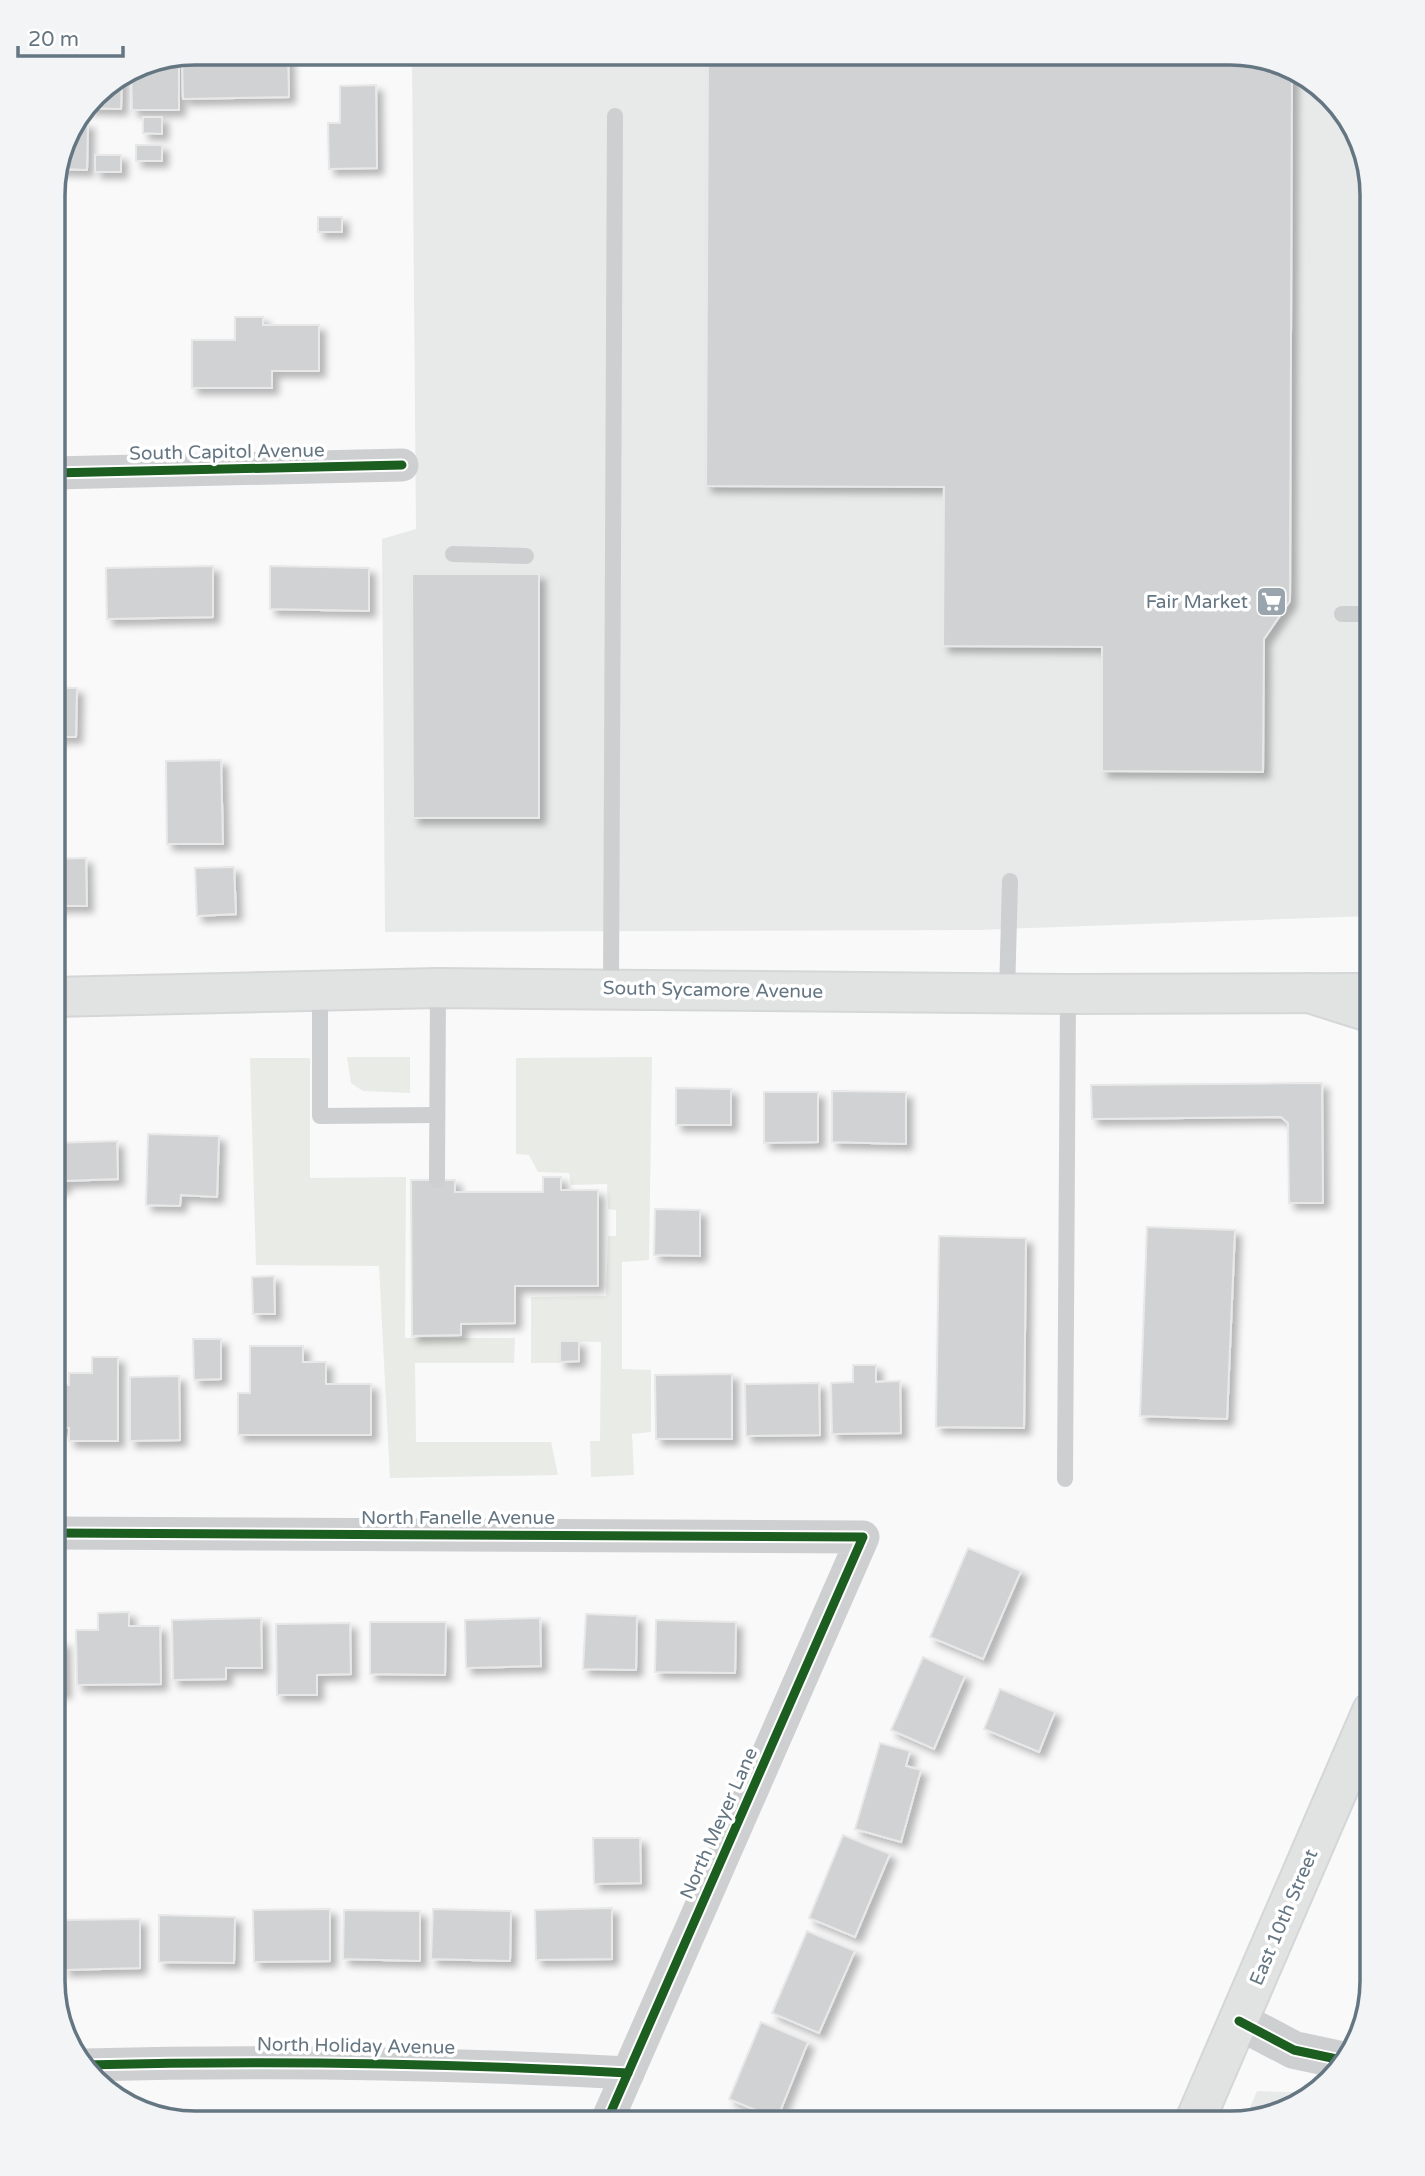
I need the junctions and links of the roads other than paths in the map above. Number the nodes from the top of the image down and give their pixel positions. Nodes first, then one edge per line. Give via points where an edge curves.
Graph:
1 (615, 116) dead end
2 (402, 465) dead end
3 (65, 473) edge
4 (453, 554) dead end
5 (527, 556) dead end
6 (1342, 614) dead end
7 (1360, 614) edge
8 (1010, 881) dead end
9 (438, 988) junction
10 (611, 988) junction
11 (320, 991) junction
12 (1310, 993) junction
13 (1360, 993) edge
14 (1007, 994) junction
15 (1068, 994) junction
16 (65, 997) edge
17 (1360, 1009) edge
18 (437, 1115) junction
19 (437, 1180) dead end
20 (1065, 1479) dead end
21 (65, 1533) edge
22 (863, 1537) joint
23 (1360, 1741) edge
24 (1239, 2021) junction
25 (1335, 2059) edge
26 (95, 2065) edge
27 (628, 2073) junction
28 (611, 2111) edge
29 (1199, 2111) edge

1 - 10 lane
2 - 3 street, South Capitol Avenue
4 - 5 lane
6 - 7 lane
8 - 14 lane
9 - 10 main road, South Sycamore Avenue
9 - 11 main road, South Sycamore Avenue
9 - 18 lane
10 - 14 main road, South Sycamore Avenue
11 - 16 main road, South Sycamore Avenue
11 - 18 lane via 320,1116
12 - 13 main road, South Sycamore Avenue
12 - 15 main road, South Sycamore Avenue
12 - 17 main road
14 - 15 main road, South Sycamore Avenue
15 - 20 lane
18 - 19 lane
21 - 22 street, North Fanelle Avenue
22 - 27 street, North Meyer Lane
23 - 24 main road, East 10th Street
24 - 25 street via 1294,2050
24 - 29 main road, East 10th Street
26 - 27 street, North Holiday Avenue via 441,2063
27 - 28 street, North Meyer Lane

